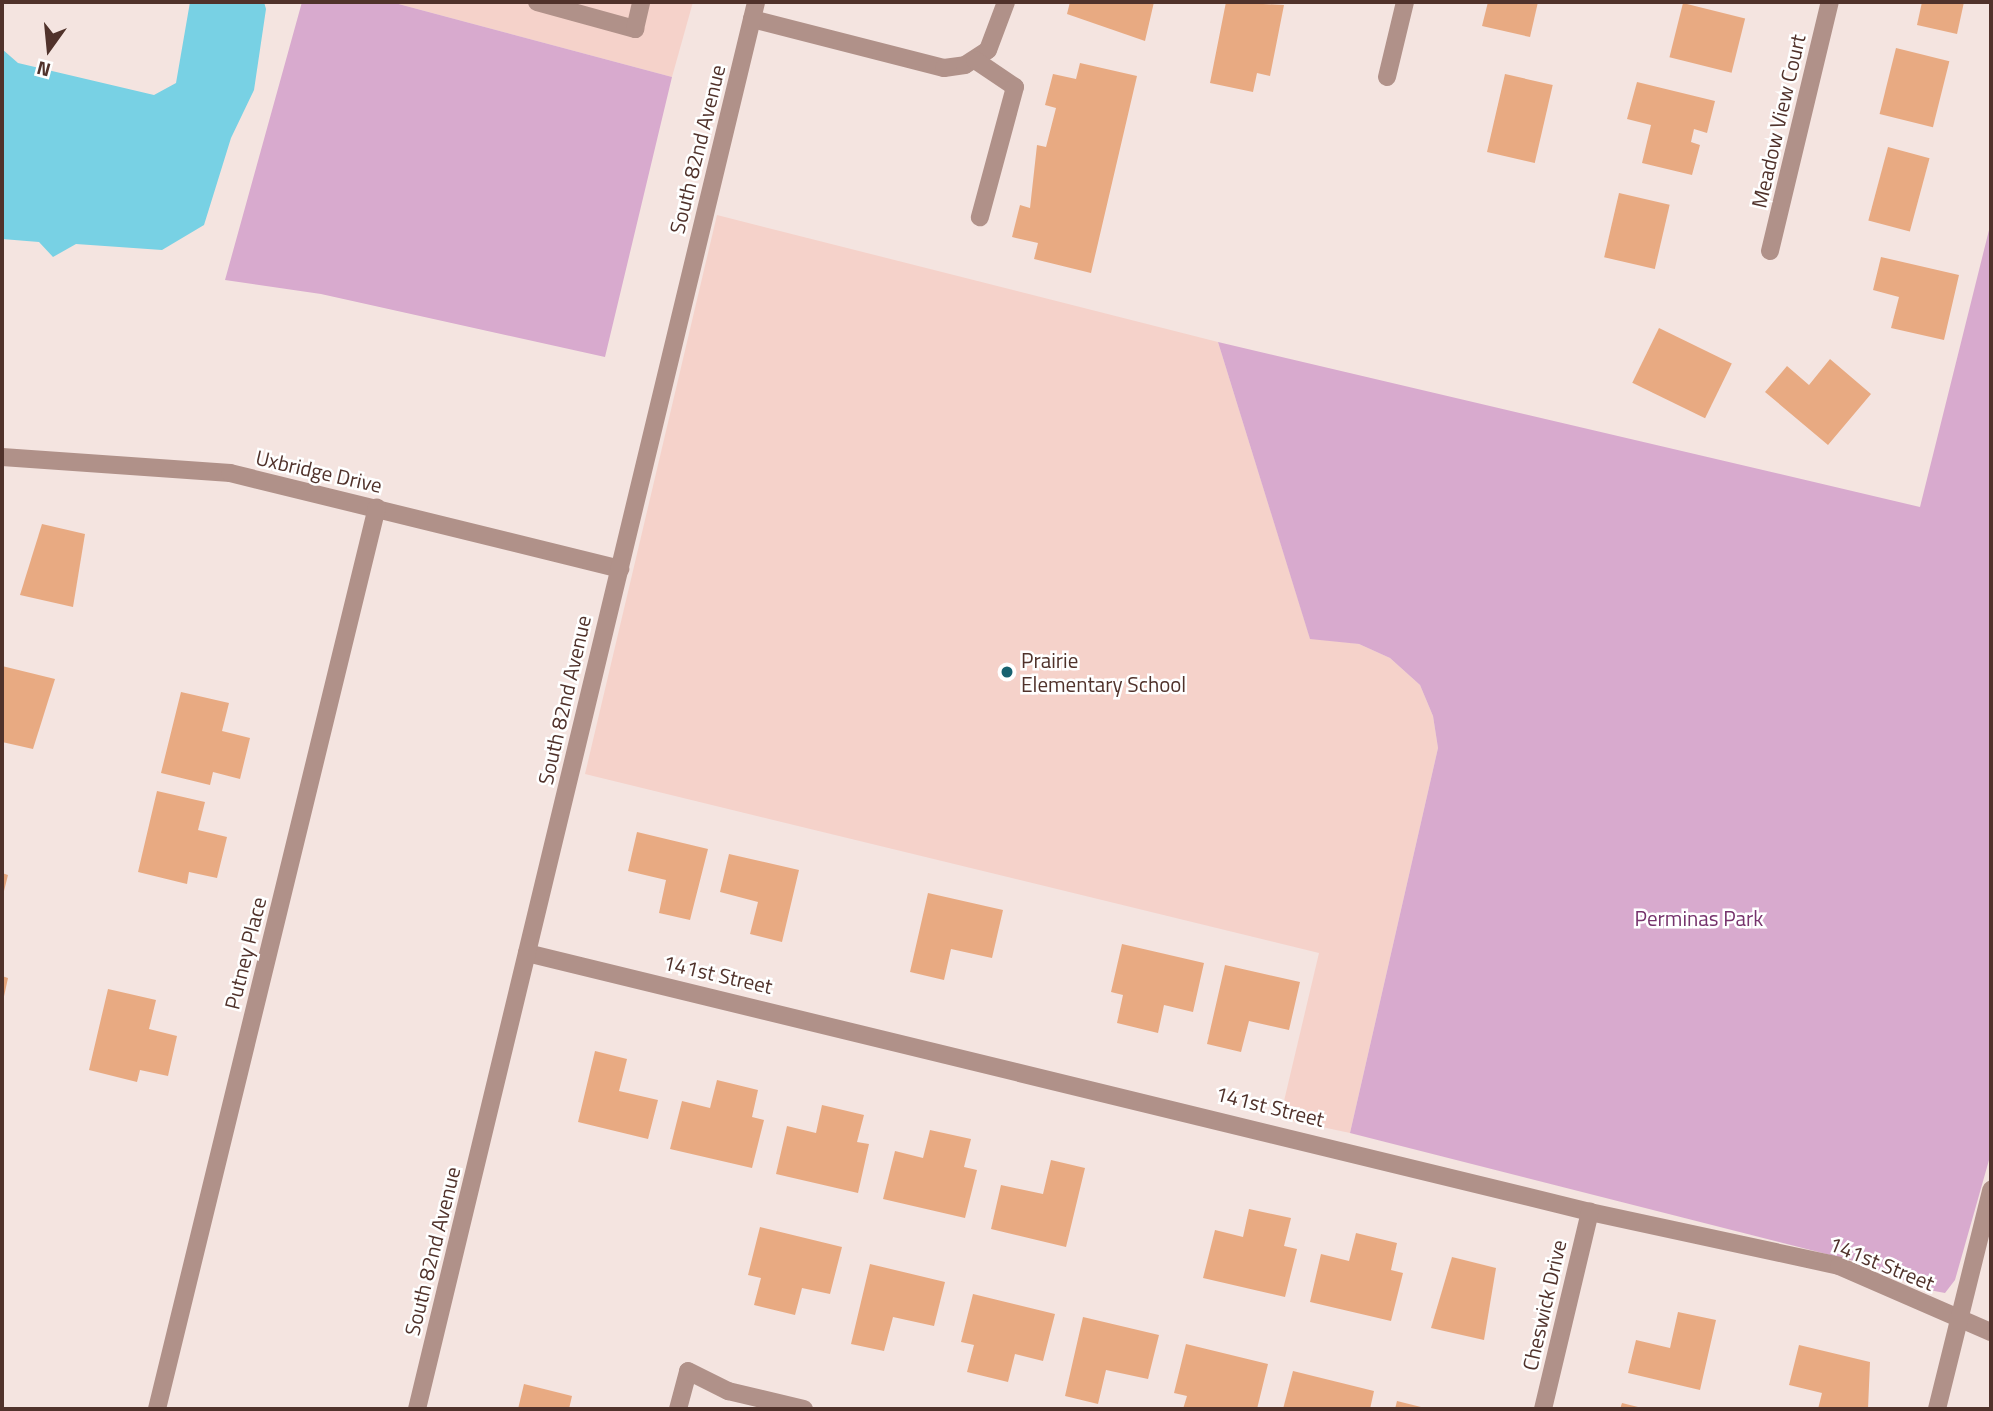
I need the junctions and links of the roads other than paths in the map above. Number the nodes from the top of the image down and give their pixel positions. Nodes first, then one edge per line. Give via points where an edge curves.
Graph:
1 (537, 2) edge
2 (641, 2) edge
3 (1006, 2) edge
4 (1405, 2) edge
5 (1830, 2) edge
6 (754, 10) edge
7 (975, 60) junction
8 (1387, 78) dead end
9 (980, 217) dead end
10 (1770, 251) dead end
11 (2, 457) edge
12 (377, 507) junction
13 (620, 569) junction
14 (527, 953) junction
15 (1991, 1190) edge
16 (1590, 1212) junction
17 (1959, 1319) junction
18 (1991, 1332) edge
19 (158, 1409) edge
20 (417, 1409) edge
21 (678, 1409) edge
22 (804, 1409) edge
23 (1543, 1409) edge
24 (1937, 1409) edge

1 - 2 street via 635,29
3 - 7 street via 996,39
4 - 8 street
5 - 10 street, Meadow View Court
6 - 7 street via 928,65
6 - 13 street, South 82nd Avenue
7 - 9 street via 1015,87
11 - 12 street, Uxbridge Drive via 230,473
12 - 13 street, Uxbridge Drive
12 - 19 street, Putney Place
13 - 14 street, South 82nd Avenue
14 - 16 street, 141st Street
14 - 20 street, South 82nd Avenue
15 - 17 street
16 - 17 street, 141st Street via 1839,1266
16 - 23 street, Cheswick Drive
17 - 18 street, 141st Street
17 - 24 street
21 - 22 street via 688,1371 727,1391

